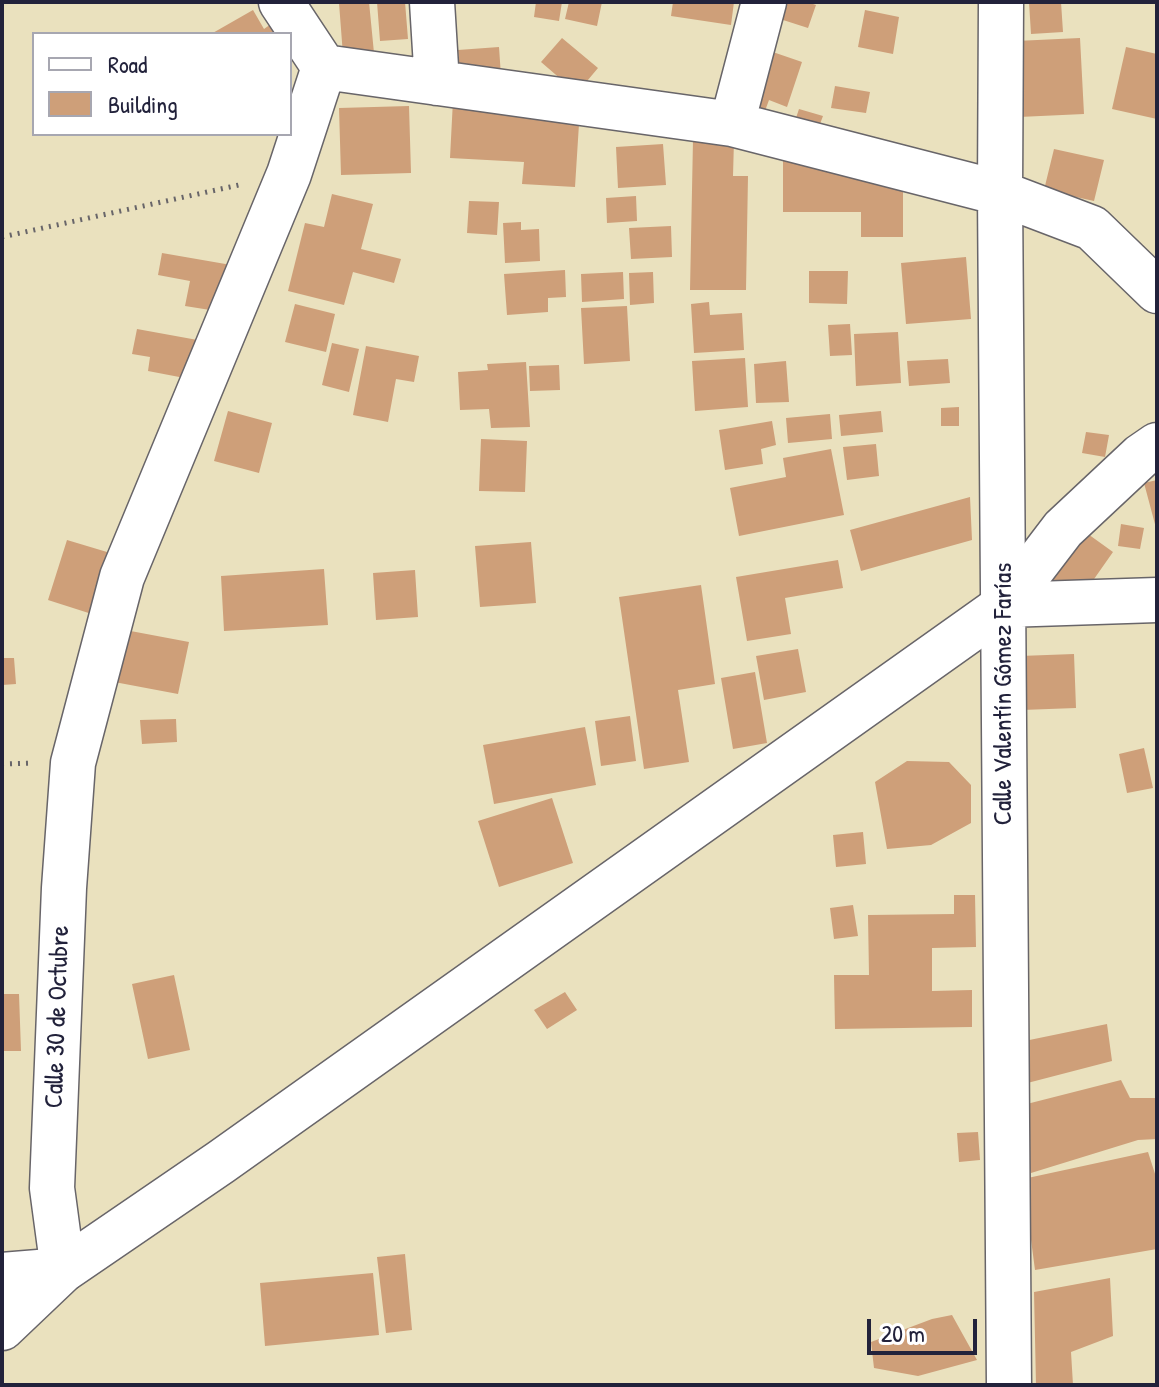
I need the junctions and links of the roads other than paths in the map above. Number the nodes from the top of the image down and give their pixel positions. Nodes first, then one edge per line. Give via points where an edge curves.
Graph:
1 (281, 2) edge
2 (432, 2) edge
3 (764, 2) edge
4 (1001, 2) edge
5 (324, 67) junction
6 (437, 83) junction
7 (732, 124) junction
8 (1000, 193) junction
9 (1157, 291) edge
10 (1157, 445) edge
11 (1157, 600) edge
12 (1005, 605) junction
13 (63, 1270) junction
14 (2, 1275) edge
15 (2, 1328) edge
16 (1009, 1385) edge

1 - 5 street
2 - 6 street
3 - 7 street
4 - 8 street, Calle Valentín Gómez Farías
5 - 6 street
5 - 13 street, Calle 30 de Octubre via 289,174 122,577 73,763 52,1188
6 - 7 street
7 - 8 street
8 - 9 street via 1092,228
8 - 12 street, Calle Valentín Gómez Farías
10 - 12 street via 1063,529
11 - 12 street
12 - 13 street
12 - 16 street, Calle Valentín Gómez Farías
13 - 14 street
13 - 15 street

